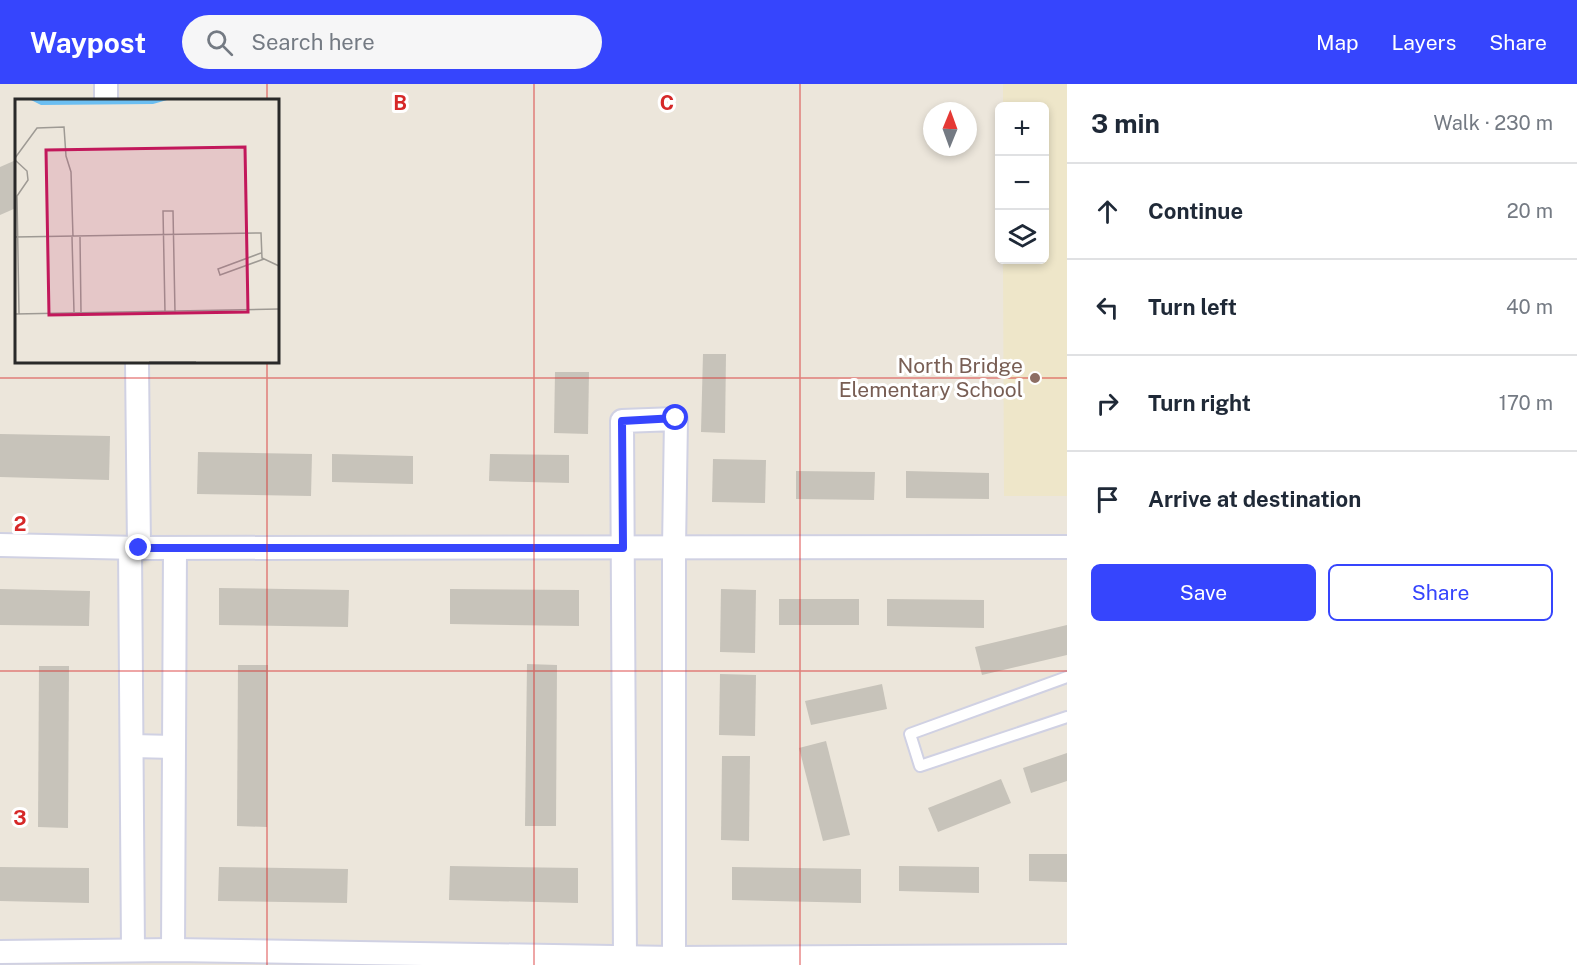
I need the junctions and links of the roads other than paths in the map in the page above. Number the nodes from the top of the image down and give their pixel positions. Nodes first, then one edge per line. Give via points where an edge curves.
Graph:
1 (136, 363) edge
2 (0, 545) edge
3 (1067, 547) edge
4 (134, 548) junction
5 (175, 548) junction
6 (623, 548) junction
7 (674, 548) junction
8 (1067, 677) edge
9 (1067, 717) edge
10 (132, 746) junction
11 (174, 747) junction
12 (133, 950) junction
13 (173, 950) junction
14 (0, 952) edge
15 (1067, 956) edge
16 (625, 957) junction
17 (674, 958) junction

1 - 4 street
2 - 4 street
3 - 7 street
4 - 5 street
4 - 10 street
5 - 6 street
5 - 11 street
6 - 7 street
6 - 7 street via 622,421 676,418
6 - 16 street
7 - 17 street
8 - 9 lane via 910,734 920,766
10 - 11 street
10 - 12 street
11 - 13 street
12 - 13 street
12 - 14 street
13 - 16 street
15 - 17 street
16 - 17 street

